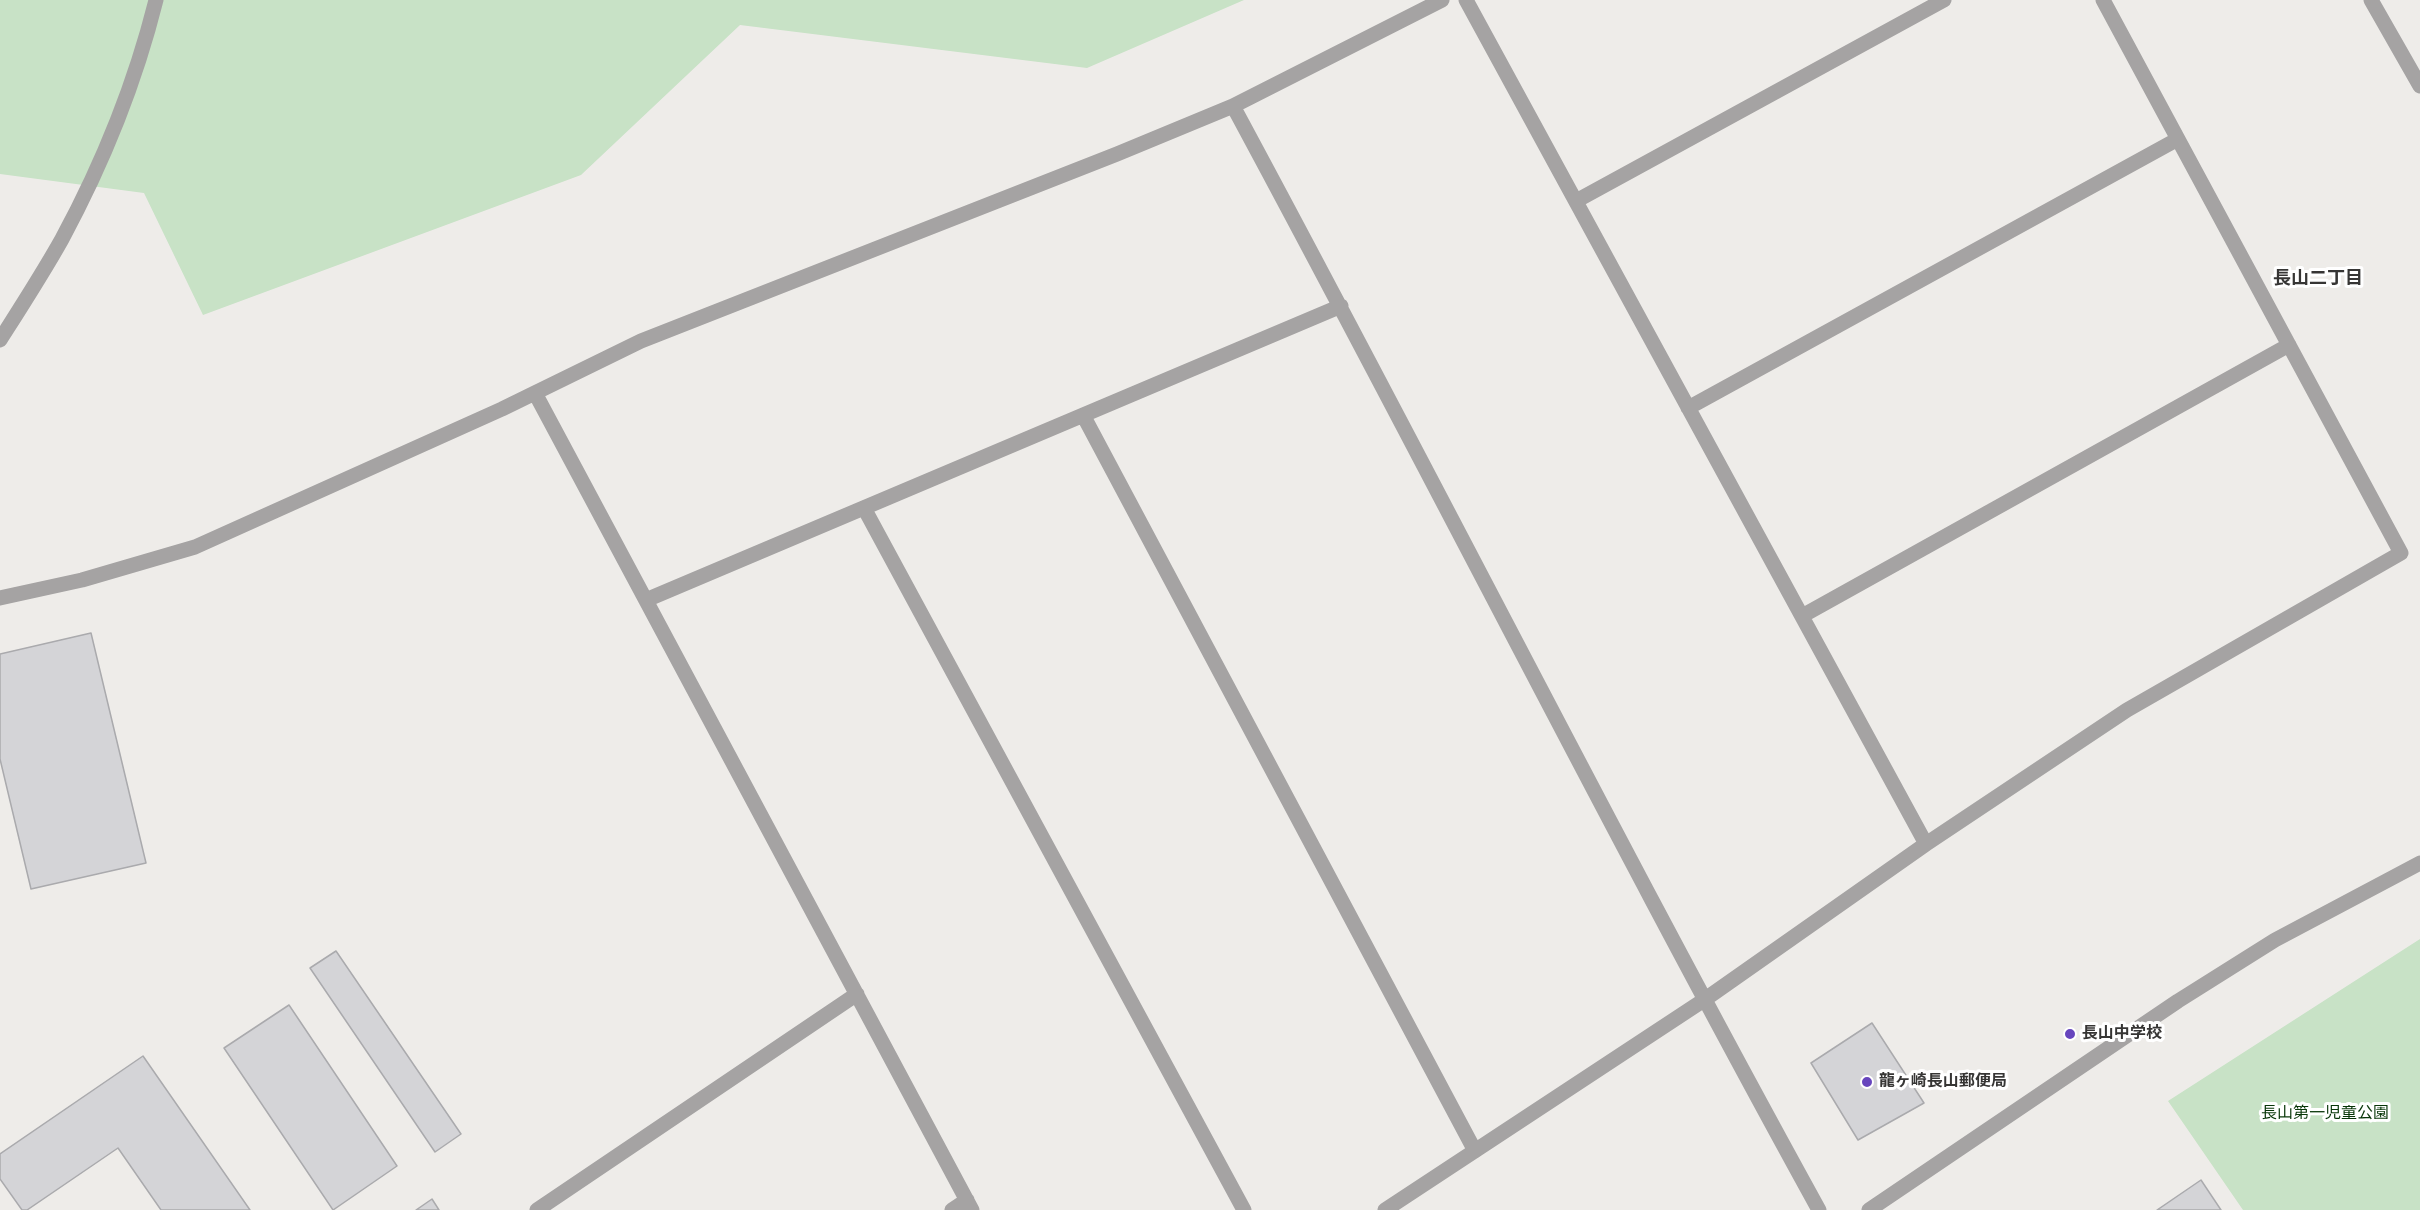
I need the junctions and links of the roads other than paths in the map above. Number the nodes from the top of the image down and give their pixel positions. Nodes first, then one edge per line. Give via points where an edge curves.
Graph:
1 (156, 0) edge
2 (1442, 0) edge
3 (1466, 0) edge
4 (1944, 0) edge
5 (2103, 0) edge
6 (2371, 0) edge
7 (2420, 86) edge
8 (1233, 106) junction
9 (2178, 139) junction
10 (1576, 201) junction
11 (1341, 306) junction
12 (0, 340) edge
13 (2289, 345) junction
14 (535, 393) junction
15 (1688, 408) junction
16 (1083, 415) junction
17 (864, 508) junction
18 (0, 598) edge
19 (646, 600) junction
20 (1802, 616) junction
21 (1926, 844) junction
22 (2420, 862) edge
23 (857, 994) junction
24 (1704, 1000) junction
25 (1475, 1151) junction
26 (970, 1205) edge
27 (537, 1210) edge
28 (952, 1210) edge
29 (1244, 1210) edge
30 (1385, 1210) edge
31 (1819, 1210) edge
32 (1869, 1210) edge

1 - 12 street via 142,56 112,136 62,239
2 - 8 street
3 - 10 street
4 - 10 street
5 - 9 street
6 - 7 street
8 - 11 street
8 - 14 street via 641,341
9 - 13 street
9 - 15 street
10 - 15 street
11 - 16 street
11 - 24 street
13 - 20 street
13 - 21 street via 2401,553 2127,710
14 - 18 street via 195,547 82,580
14 - 19 street
15 - 20 street
16 - 17 street
16 - 25 street
17 - 19 street
17 - 29 street
19 - 23 street
20 - 21 street
21 - 24 street
22 - 32 street via 2275,940 2187,995
23 - 26 street
23 - 27 street
24 - 25 street
24 - 31 street
25 - 30 street
26 - 28 street

